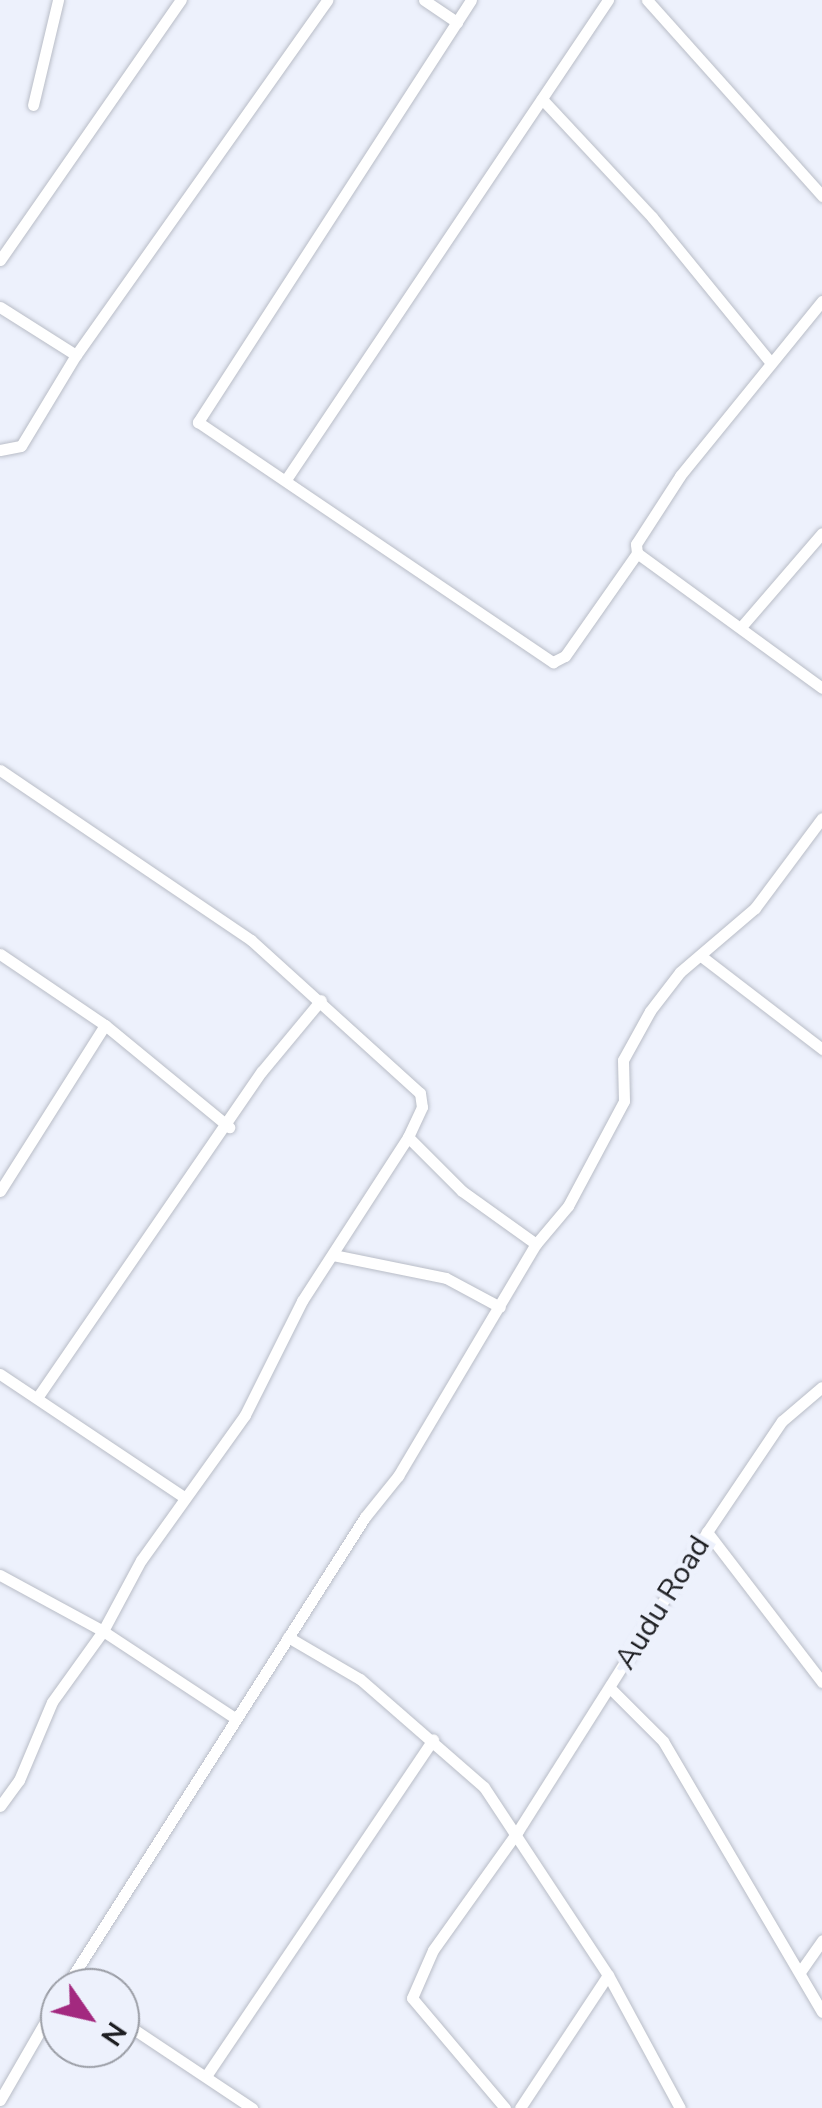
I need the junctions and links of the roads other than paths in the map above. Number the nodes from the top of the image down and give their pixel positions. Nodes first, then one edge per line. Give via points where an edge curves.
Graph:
1 (58, 0) edge
2 (181, 0) edge
3 (327, 0) edge
4 (424, 0) edge
5 (471, 0) edge
6 (608, 0) edge
7 (647, 0) edge
8 (457, 22) junction
9 (542, 99) junction
10 (33, 105) dead end
11 (822, 196) edge
12 (0, 260) edge
13 (822, 300) edge
14 (0, 307) edge
15 (76, 354) junction
16 (771, 363) junction
17 (0, 450) edge
18 (287, 478) junction
19 (822, 533) edge
20 (637, 554) junction
21 (741, 627) junction
22 (822, 688) edge
23 (0, 770) edge
24 (822, 818) edge
25 (0, 954) edge
26 (701, 956) junction
27 (322, 1000) junction
28 (105, 1025) junction
29 (822, 1049) edge
30 (229, 1127) junction
31 (408, 1136) junction
32 (0, 1191) edge
33 (536, 1244) junction
34 (333, 1255) junction
35 (500, 1306) junction
36 (0, 1374) edge
37 (822, 1387) edge
38 (39, 1395) junction
39 (184, 1497) junction
40 (706, 1532) junction
41 (0, 1575) edge
42 (103, 1632) junction
43 (288, 1637) junction
44 (822, 1682) edge
45 (610, 1688) junction
46 (235, 1718) junction
47 (433, 1739) junction
48 (1, 1802) edge
49 (518, 1831) junction
50 (822, 1940) edge
51 (78, 1968) edge
52 (800, 1972) junction
53 (608, 1975) junction
54 (822, 2012) edge
55 (40, 2031) edge
56 (140, 2033) edge
57 (206, 2076) junction
58 (0, 2100) edge
59 (252, 2108) edge
60 (505, 2108) edge
61 (520, 2108) edge
62 (680, 2108) edge

1 - 10 street
2 - 12 street
3 - 15 street
4 - 8 street
5 - 8 street
6 - 9 street
7 - 11 street
8 - 18 street via 198,419
9 - 16 street via 652,218
9 - 18 street
13 - 16 street
14 - 15 street
15 - 17 street via 21,446
16 - 20 street via 680,476 640,535
18 - 20 street via 553,662 565,656
19 - 21 street
20 - 21 street
21 - 22 street
23 - 27 street via 251,940
24 - 26 street via 754,908
25 - 28 street
26 - 29 street
26 - 33 street via 650,1011 623,1060 624,1101 609,1135 557,1225
27 - 30 street via 262,1070
27 - 31 street via 420,1093 422,1108
28 - 30 street
28 - 32 street
30 - 38 street
31 - 33 street via 462,1191
31 - 34 street
33 - 35 street
34 - 35 street via 446,1278
34 - 39 street via 245,1415
35 - 43 street via 398,1476
36 - 38 street
37 - 40 street, Audu Road via 782,1421
38 - 39 street
39 - 42 street
40 - 44 street
40 - 45 street, Audu Road
41 - 42 street
42 - 46 street
42 - 48 street via 52,1702 20,1780
43 - 46 street
43 - 47 street via 360,1679
45 - 49 street, Audu Road
45 - 52 street via 662,1741
46 - 51 street
47 - 49 street
47 - 57 street
49 - 53 street
49 - 60 street, Audu Road via 433,1950 412,1998
50 - 52 street
52 - 54 street
53 - 61 street
53 - 62 street
55 - 58 street
56 - 57 street
57 - 59 street

